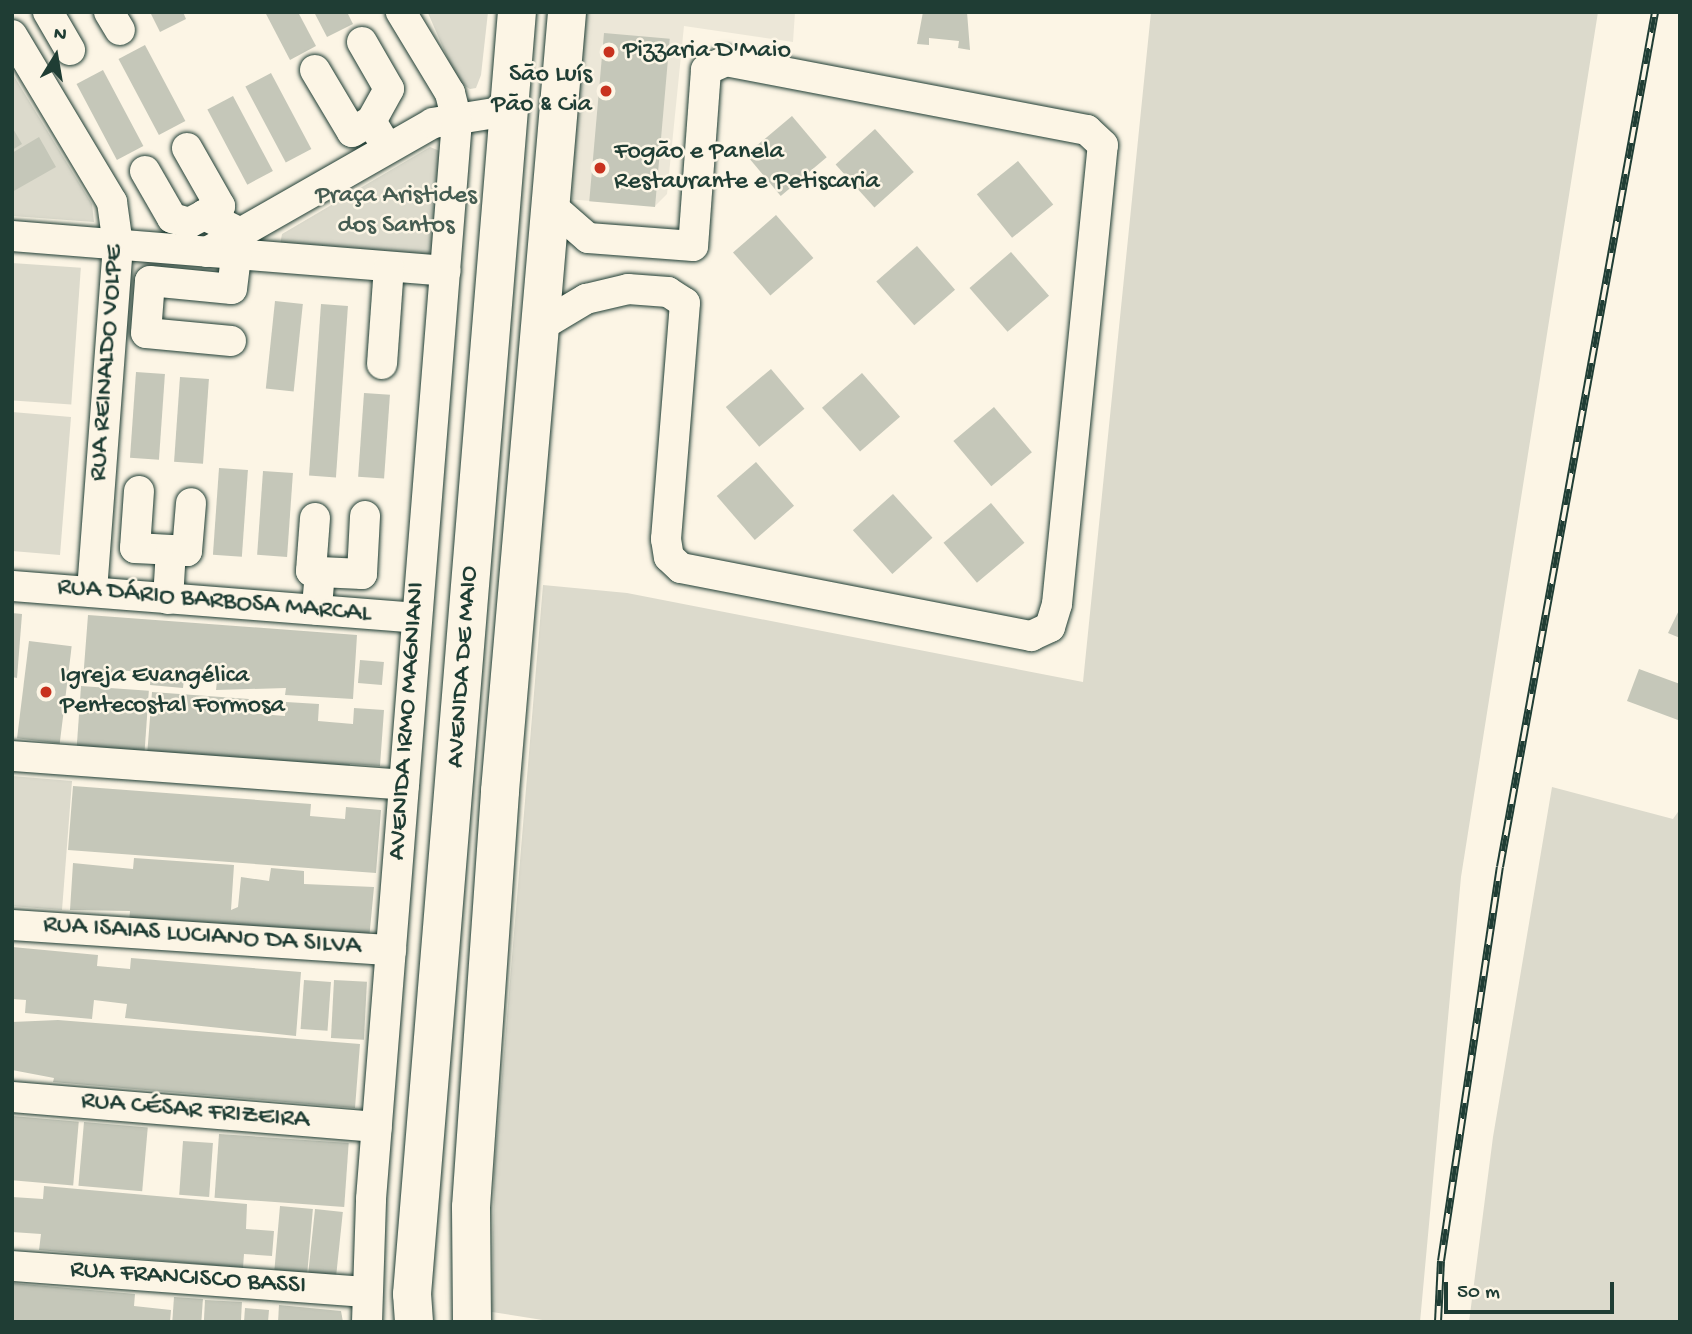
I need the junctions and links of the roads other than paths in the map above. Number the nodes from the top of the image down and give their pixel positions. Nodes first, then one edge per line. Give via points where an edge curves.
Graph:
1 (48, 12) edge
2 (401, 12) edge
3 (517, 12) edge
4 (567, 12) edge
5 (12, 35) edge
6 (362, 42) dead end
7 (70, 50) dead end
8 (315, 70) dead end
9 (506, 111) junction
10 (557, 113) junction
11 (371, 121) junction
12 (457, 121) junction
13 (187, 148) dead end
14 (387, 148) junction
15 (145, 171) dead end
16 (549, 204) junction
17 (204, 215) junction
18 (12, 236) edge
19 (238, 243) junction
20 (118, 245) junction
21 (389, 267) junction
22 (446, 271) junction
23 (539, 327) junction
24 (232, 341) dead end
25 (382, 364) dead end
26 (139, 491) dead end
27 (191, 503) dead end
28 (365, 516) dead end
29 (315, 518) dead end
30 (171, 550) junction
31 (320, 572) junction
32 (12, 586) edge
33 (92, 592) junction
34 (168, 599) junction
35 (317, 611) junction
36 (415, 618) junction
37 (12, 756) edge
38 (404, 785) junction
39 (500, 791) junction
40 (456, 793) junction
41 (12, 925) edge
42 (391, 950) junction
43 (12, 1097) edge
44 (377, 1127) junction
45 (12, 1266) edge
46 (364, 1292) junction
47 (367, 1322) edge
48 (414, 1322) edge
49 (472, 1322) edge

1 - 7 street
2 - 12 street via 450,93
3 - 9 main road, AVENIDA DE MAIO
4 - 10 main road, AVENIDA DE MAIO
5 - 20 street, RUA REINALDO VOLPE via 112,202
6 - 11 street via 389,89
8 - 11 street via 352,132
9 - 10 main road
9 - 12 street via 482,111
9 - 40 main road, AVENIDA DE MAIO
10 - 16 main road, AVENIDA DE MAIO
11 - 14 street
12 - 14 street via 433,123
12 - 22 street, AVENIDA IRMO MAGNIANI
13 - 17 street via 220,206
14 - 19 street
15 - 17 street via 172,218 190,223
16 - 23 main road, AVENIDA DE MAIO
16 - 23 street via 588,238 693,246 706,70 726,61 1087,130 1103,145 1057,604 1050,627 1031,636 681,568 670,557 666,526 685,303 668,292 628,289 586,299
17 - 19 street
18 - 20 street
19 - 20 street via 206,252
19 - 21 street
19 - 24 street via 233,289 150,281 146,332
20 - 33 street, RUA REINALDO VOLPE
21 - 22 street
21 - 25 street
22 - 36 street, AVENIDA IRMO MAGNIANI
23 - 39 main road, AVENIDA DE MAIO
26 - 30 street via 135,548
27 - 30 street via 187,551
28 - 31 street via 362,574
29 - 31 street via 312,571
30 - 34 street
31 - 35 street
32 - 33 street, RUA DÁRIO BARBOSA MARCAL
33 - 34 street, RUA DÁRIO BARBOSA MARCAL
34 - 35 street, RUA DÁRIO BARBOSA MARCAL
35 - 36 street, RUA DÁRIO BARBOSA MARCAL
36 - 38 street, AVENIDA IRMO MAGNIANI
37 - 38 street
38 - 42 street, AVENIDA IRMO MAGNIANI
39 - 40 main road
39 - 49 main road, AVENIDA DE MAIO via 471,1206
40 - 48 main road, AVENIDA DE MAIO via 412,1294
41 - 42 street, RUA ISAIAS LUCIANO DA SILVA
42 - 44 street, AVENIDA IRMO MAGNIANI
43 - 44 street, RUA CÉSAR FRIZEIRA
44 - 46 street, AVENIDA IRMO MAGNIANI
45 - 46 street, RUA FRANCISCO BASSI
46 - 47 street, AVENIDA IRMO MAGNIANI

